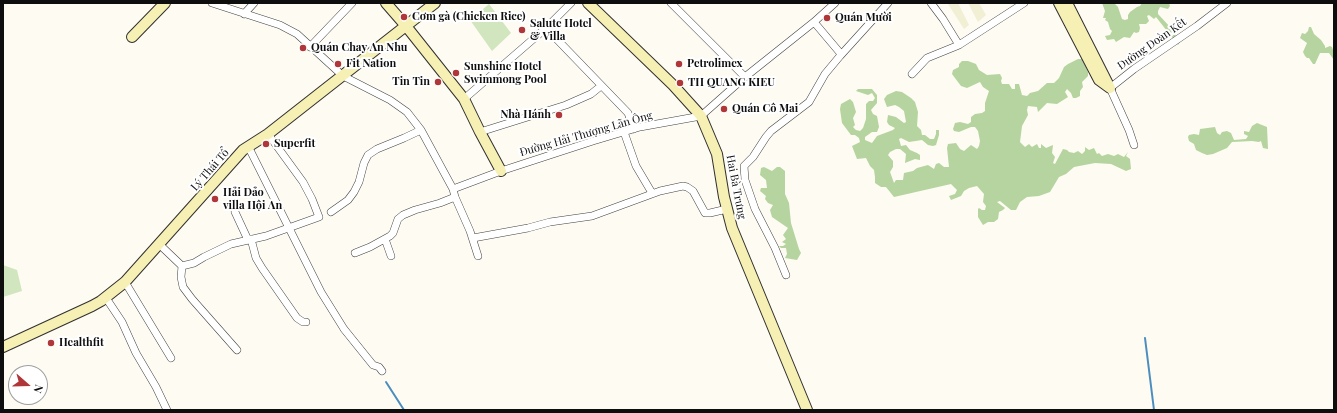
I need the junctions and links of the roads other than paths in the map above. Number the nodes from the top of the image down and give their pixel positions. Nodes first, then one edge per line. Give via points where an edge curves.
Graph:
1 (165, 3) edge
2 (212, 3) edge
3 (254, 3) edge
4 (352, 3) edge
5 (386, 3) edge
6 (435, 3) edge
7 (571, 3) edge
8 (588, 3) edge
9 (671, 3) edge
10 (835, 3) edge
11 (888, 3) edge
12 (931, 3) edge
13 (1024, 3) edge
14 (1059, 3) edge
15 (1067, 3) edge
16 (1227, 3) edge
17 (244, 14) junction
18 (814, 22) junction
19 (406, 26) junction
20 (546, 28) junction
21 (132, 37) dead end
22 (959, 45) junction
23 (310, 47) junction
24 (841, 54) junction
25 (912, 74) dead end
26 (343, 76) junction
27 (745, 76) junction
28 (601, 86) junction
29 (1110, 88) junction
30 (464, 99) junction
31 (702, 116) junction
32 (634, 129) junction
33 (421, 130) junction
34 (480, 132) junction
35 (624, 132) junction
36 (268, 134) junction
37 (1134, 145) dead end
38 (248, 146) junction
39 (501, 171) junction
40 (453, 189) junction
41 (652, 193) junction
42 (455, 197) junction
43 (727, 209) junction
44 (235, 212) dead end
45 (331, 212) dead end
46 (288, 228) junction
47 (472, 238) junction
48 (249, 239) junction
49 (385, 239) junction
50 (160, 244) junction
51 (355, 253) dead end
52 (391, 256) dead end
53 (478, 256) dead end
54 (182, 266) junction
55 (786, 276) dead end
56 (125, 282) junction
57 (106, 298) junction
58 (306, 322) dead end
59 (3, 347) edge
60 (237, 350) dead end
61 (171, 358) dead end
62 (382, 371) dead end
63 (167, 410) edge
64 (806, 410) edge

1 - 21 street
2 - 17 street
3 - 17 street
4 - 23 street
5 - 19 street
6 - 19 street, Lý Thái Tổ
7 - 20 street
8 - 31 street, Hai Bà Trưng
9 - 27 street
10 - 18 street
11 - 24 street
12 - 22 street
13 - 22 street
14 - 29 street via 1099,80
15 - 29 street
16 - 29 street, Đường Đoàn Kết
17 - 23 street via 280,25 297,34
18 - 24 street
18 - 27 street
19 - 26 street, Lý Thái Tổ
19 - 30 street
20 - 28 street
20 - 30 street
22 - 25 street via 927,58
23 - 26 street
24 - 55 street via 825,74 809,102 771,131 744,166 745,180 754,209 775,248
26 - 33 street via 390,100 407,112
26 - 36 street, Lý Thái Tổ
27 - 31 street
28 - 32 street via 628,113
28 - 34 street via 591,94 566,105
29 - 37 street
30 - 34 street
31 - 32 street, Đường Hải Thượng Lãn Ông
31 - 43 street, Hai Bà Trưng via 718,154
32 - 35 street, Đường Hải Thượng Lãn Ông
33 - 40 street
33 - 45 street via 368,155 360,182 354,192 348,200
34 - 39 street
35 - 39 street, Đường Hải Thượng Lãn Ông
35 - 41 street via 636,166
36 - 38 street, Lý Thái Tổ
36 - 46 street via 303,182 318,217
38 - 46 street
38 - 50 street, Lý Thái Tổ
39 - 40 street, Đường Hải Thượng Lãn Ông
40 - 42 street
41 - 43 street via 683,186 693,191 705,212
41 - 47 street via 592,216
42 - 47 street
42 - 49 street via 403,215 398,218 393,233
43 - 64 street, Hai Bà Trưng via 732,228
44 - 48 street
46 - 48 street
46 - 62 street via 321,292 344,329 373,365
47 - 53 street
48 - 54 street via 231,244 194,263
48 - 58 street via 256,258 296,318
49 - 51 street
49 - 52 street
50 - 54 street
50 - 56 street, Lý Thái Tổ
54 - 60 street via 183,287
56 - 57 street, Lý Thái Tổ
56 - 61 street
57 - 59 street, Lý Thái Tổ via 78,314
57 - 63 street via 122,322

